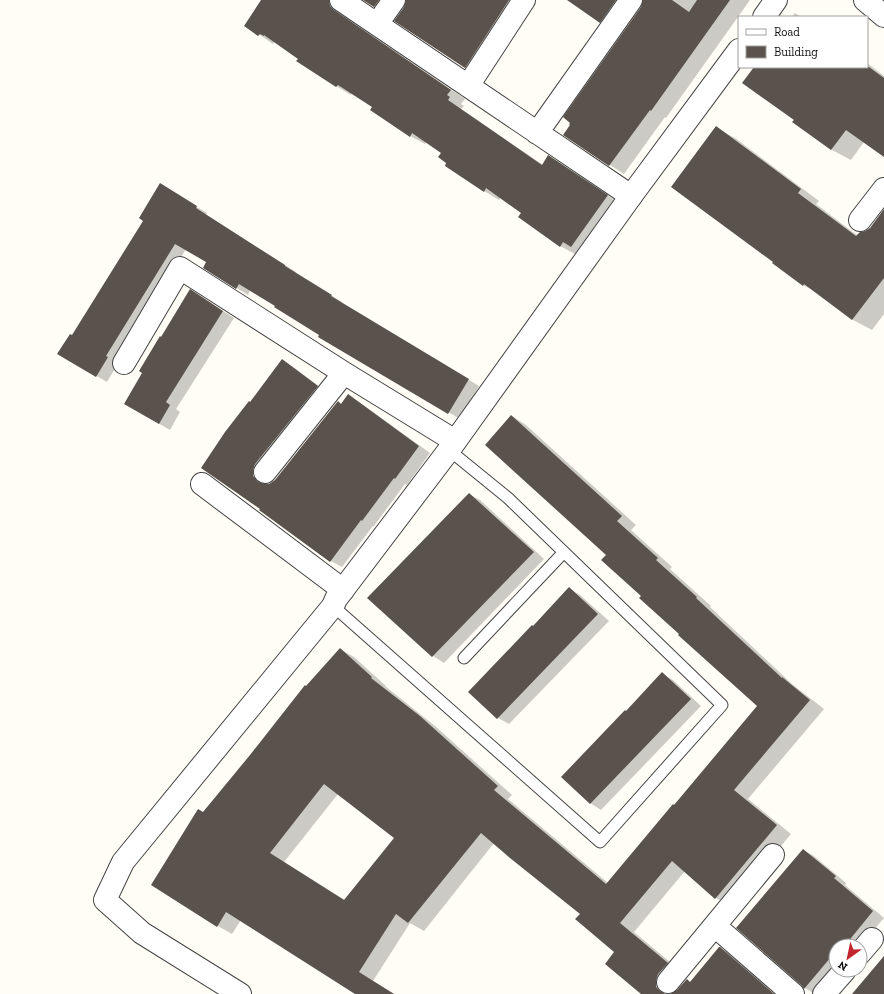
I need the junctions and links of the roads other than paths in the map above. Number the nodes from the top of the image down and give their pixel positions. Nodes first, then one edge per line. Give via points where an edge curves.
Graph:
1 (341, 0) edge
2 (394, 0) edge
3 (524, 0) edge
4 (631, 0) edge
5 (776, 0) edge
6 (865, 0) edge
7 (765, 16) edge
8 (884, 16) edge
9 (377, 24) junction
10 (738, 51) edge
11 (468, 86) junction
12 (537, 133) junction
13 (884, 189) edge
14 (631, 196) junction
15 (860, 220) dead end
16 (124, 363) dead end
17 (344, 373) junction
18 (452, 445) junction
19 (265, 472) dead end
20 (202, 484) dead end
21 (564, 552) junction
22 (338, 598) junction
23 (464, 658) dead end
24 (773, 855) dead end
25 (715, 926) junction
26 (838, 978) edge
27 (668, 982) dead end
28 (240, 994) edge
29 (793, 994) edge
30 (824, 994) edge

1 - 9 street
2 - 9 street
3 - 11 street
4 - 12 street
5 - 7 street
6 - 8 street
9 - 11 street
10 - 14 street
11 - 12 street
12 - 14 street
13 - 15 street
14 - 18 street
16 - 17 street via 180,268
17 - 18 street
17 - 19 street
18 - 21 lane
18 - 22 street
20 - 22 street
21 - 22 lane via 722,705 600,842
21 - 23 lane
22 - 28 street via 123,862 105,900 142,933
24 - 25 street
25 - 27 street
25 - 29 street
26 - 30 street

